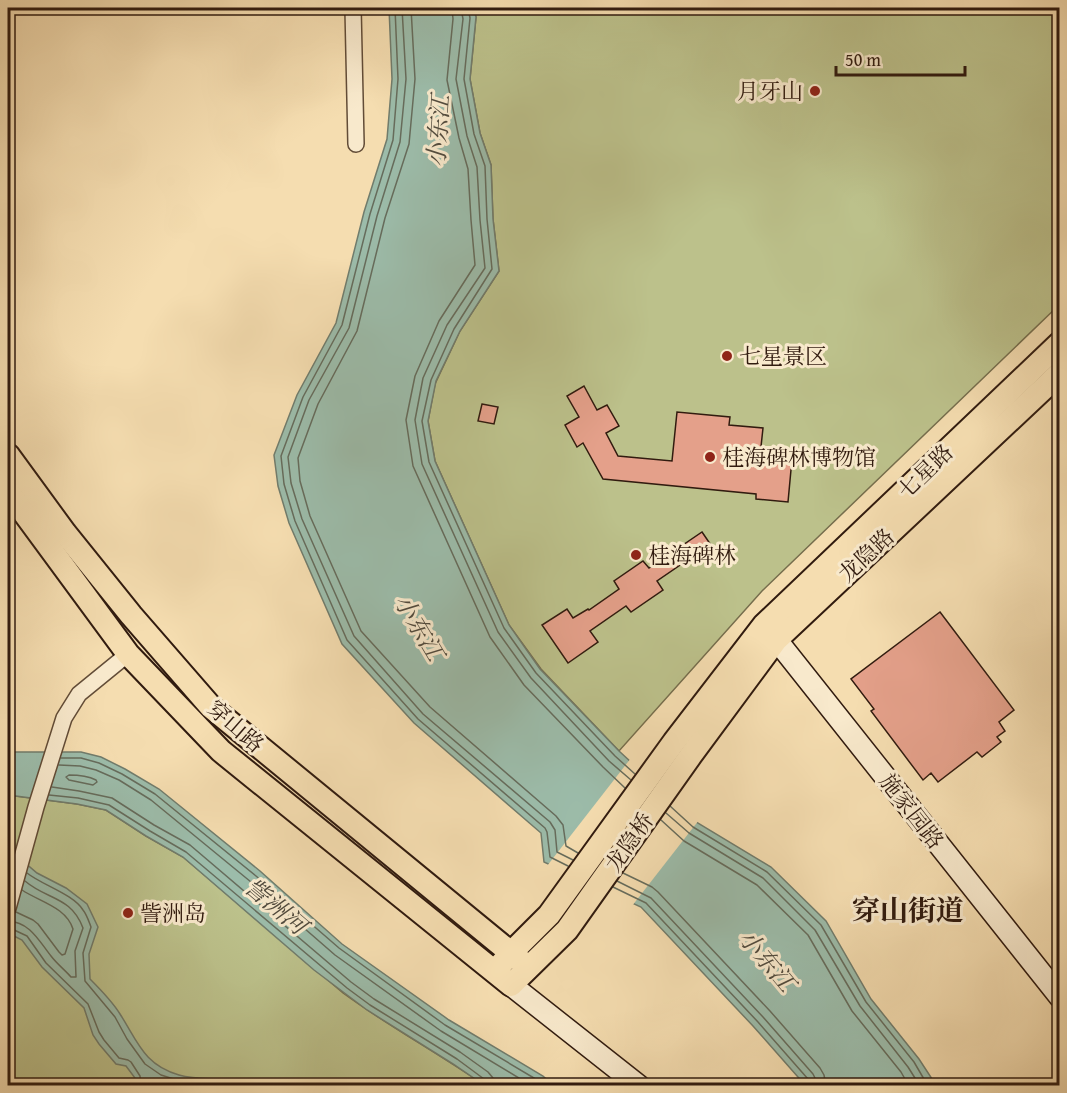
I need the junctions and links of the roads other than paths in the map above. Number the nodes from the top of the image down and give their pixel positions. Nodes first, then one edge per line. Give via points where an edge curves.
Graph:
1 (353, 8) edge
2 (356, 144) dead end
3 (1059, 343) edge
4 (1059, 373) edge
5 (8, 455) edge
6 (8, 491) edge
7 (770, 632) junction
8 (128, 654) junction
9 (682, 748) junction
10 (8, 908) edge
11 (519, 960) junction
12 (503, 978) junction
13 (1059, 997) edge
14 (639, 1086) edge

1 - 2 street
3 - 7 main road, 七星路
4 - 7 main road, 龙隐路
5 - 11 main road, 穿山路 via 130,615 211,707
6 - 8 main road, 穿山路
7 - 9 main road, 龙隐路
7 - 13 street, 施家园路
8 - 10 street via 79,694 64,718
8 - 12 main road, 穿山路 via 221,751
9 - 11 main road, 龙隐桥 via 549,915
9 - 11 main road, 龙隐桥 via 567,930
11 - 12 main road
12 - 14 street, 穿山路

